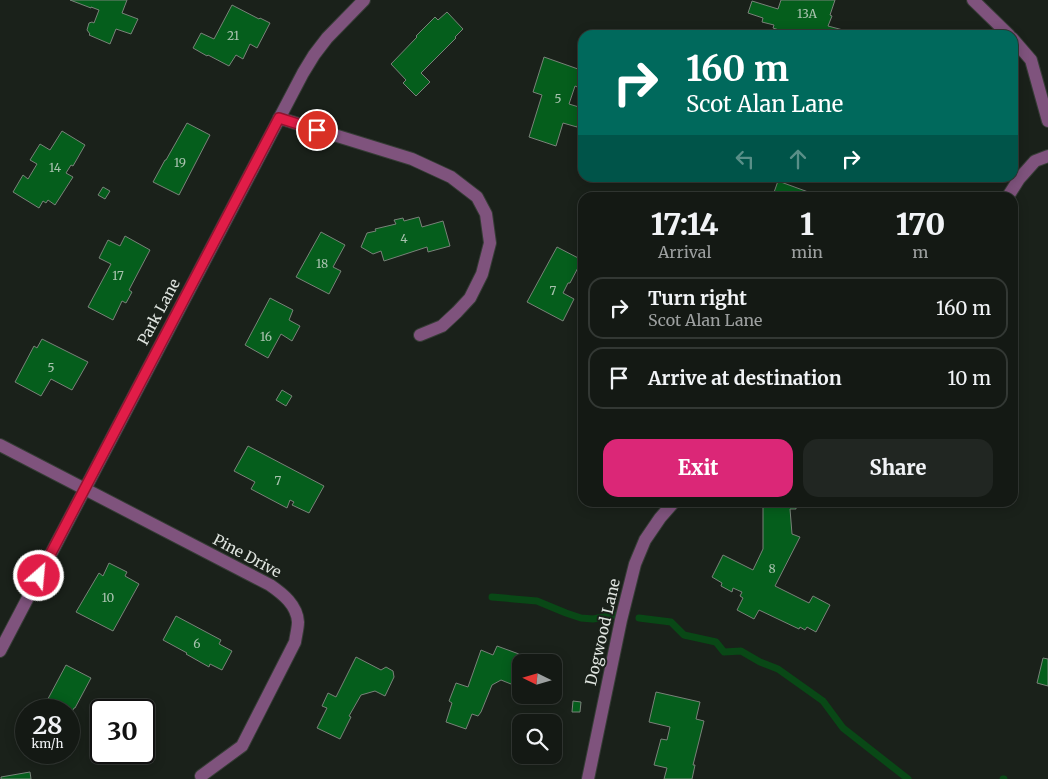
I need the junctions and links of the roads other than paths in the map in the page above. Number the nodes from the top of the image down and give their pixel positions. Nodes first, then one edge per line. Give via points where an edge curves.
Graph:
1 (364, 0) edge
2 (973, 0) edge
3 (1004, 30) edge
4 (1018, 45) edge
5 (279, 118) junction
6 (1048, 122) edge
7 (1048, 156) edge
8 (1018, 181) edge
9 (420, 335) dead end
10 (0, 445) edge
11 (85, 489) junction
12 (670, 507) edge
13 (0, 651) edge
14 (201, 776) dead end
15 (588, 779) edge

1 - 5 street, Park Lane via 314,55
2 - 3 street
4 - 6 street via 1031,60
5 - 9 street via 412,159 451,177 476,197 486,214 490,243 482,274 470,298 442,326
5 - 11 street, Park Lane
7 - 8 street via 1035,161
10 - 11 street, Pine Drive
11 - 13 street, Park Lane
11 - 14 street, Pine Drive via 270,585 294,608 298,622 295,642 242,746
12 - 15 street, Dogwood Lane via 645,540 635,564

